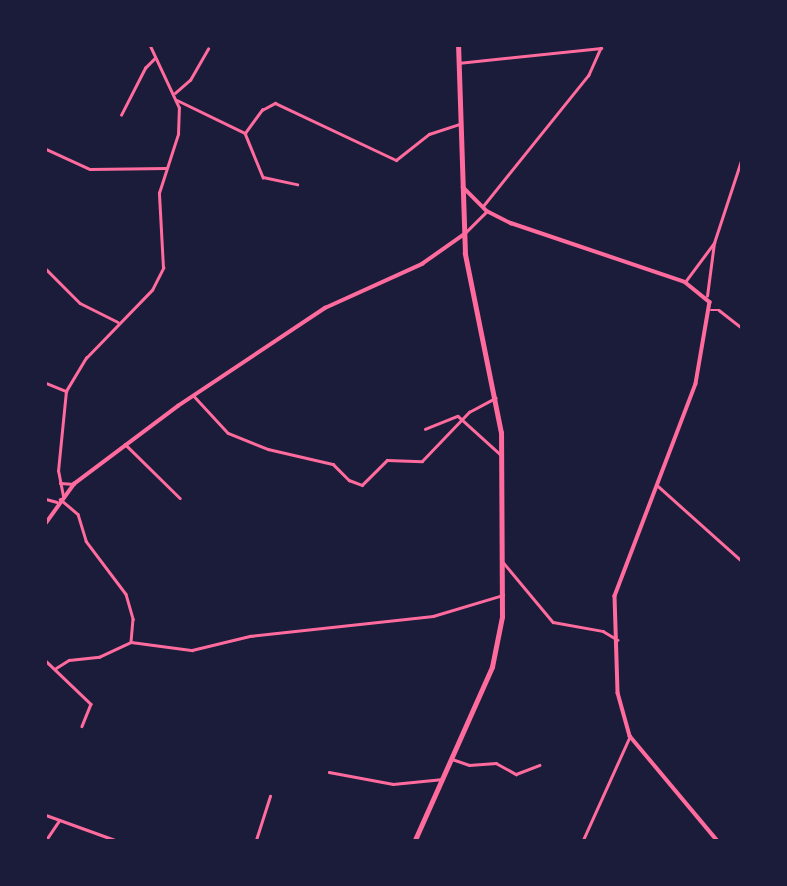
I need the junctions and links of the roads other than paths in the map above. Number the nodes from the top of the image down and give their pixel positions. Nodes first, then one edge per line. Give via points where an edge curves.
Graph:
1 (150, 46) edge
2 (458, 46) edge
3 (540, 46) edge
4 (208, 49) dead end
5 (538, 51) junction
6 (155, 58) junction
7 (458, 63) junction
8 (175, 93) junction
9 (177, 100) junction
10 (121, 115) dead end
11 (459, 124) junction
12 (245, 133) junction
13 (46, 149) edge
14 (741, 158) edge
15 (166, 168) junction
16 (736, 178) junction
17 (741, 178) edge
18 (297, 184) dead end
19 (461, 185) junction
20 (482, 207) junction
21 (487, 211) junction
22 (463, 235) junction
23 (714, 243) junction
24 (46, 269) edge
25 (685, 282) junction
26 (707, 296) junction
27 (711, 310) junction
28 (118, 322) junction
29 (741, 328) edge
30 (46, 383) edge
31 (66, 391) junction
32 (194, 396) junction
33 (495, 398) junction
34 (464, 418) junction
35 (425, 429) dead end
36 (125, 444) junction
37 (503, 457) junction
38 (60, 482) junction
39 (74, 484) junction
40 (658, 486) junction
41 (180, 498) dead end
42 (46, 499) edge
43 (60, 499) junction
44 (46, 523) edge
45 (741, 561) edge
46 (503, 562) junction
47 (503, 595) junction
48 (618, 640) junction
49 (131, 642) junction
50 (46, 661) edge
51 (57, 668) junction
52 (82, 726) dead end
53 (630, 736) junction
54 (452, 759) junction
55 (539, 765) dead end
56 (328, 772) dead end
57 (443, 779) junction
58 (270, 796) dead end
59 (46, 815) edge
60 (59, 821) junction
61 (104, 836) junction
62 (46, 840) edge
63 (101, 841) edge
64 (115, 841) edge
65 (256, 841) edge
66 (415, 841) edge
67 (583, 841) edge
68 (717, 841) edge

1 - 6 street
2 - 7 main road
3 - 5 street
4 - 8 street via 190,80
5 - 7 street
5 - 20 street via 601,48 589,75
6 - 8 street
6 - 10 street
7 - 11 main road
8 - 9 street
9 - 12 street
9 - 15 street via 178,134
11 - 12 street via 429,134 396,160 275,103 262,110
11 - 19 main road
12 - 18 street via 259,173 268,180
13 - 15 street via 90,169
14 - 16 street
15 - 28 street via 159,193 163,268 152,290
16 - 17 street
16 - 23 street
19 - 20 street
19 - 22 main road
20 - 21 street
21 - 22 street
21 - 25 street via 546,237
22 - 32 street via 422,264 325,308
22 - 33 main road
23 - 25 street
23 - 26 street
24 - 28 street via 73,298
25 - 26 street
26 - 27 street
27 - 29 street via 719,310
27 - 40 street via 696,384
28 - 31 street via 86,358
30 - 31 street
31 - 38 street
32 - 34 street via 228,433 268,449 333,464 349,480 362,485 387,460 422,461
32 - 36 street
33 - 34 street
33 - 37 main road
34 - 35 street via 453,417
34 - 37 street
36 - 39 street
36 - 41 street
37 - 46 main road
38 - 39 street
38 - 43 street
39 - 43 street
40 - 45 street
40 - 48 street via 616,587
42 - 43 street
43 - 44 street
43 - 49 street via 78,514 86,541 126,594 133,619
46 - 47 main road
46 - 48 street via 554,622 603,631
47 - 49 street via 433,615 250,636 192,650
47 - 54 main road via 496,654
48 - 53 street via 618,692
49 - 51 street via 99,657 69,660
50 - 51 street
51 - 52 street via 91,704
53 - 67 street
53 - 68 street
54 - 55 street via 469,765 496,763 516,774
54 - 57 main road
56 - 57 street via 393,784
57 - 66 main road
58 - 65 street
59 - 60 street
60 - 61 street
60 - 62 street
61 - 63 street
61 - 64 street

